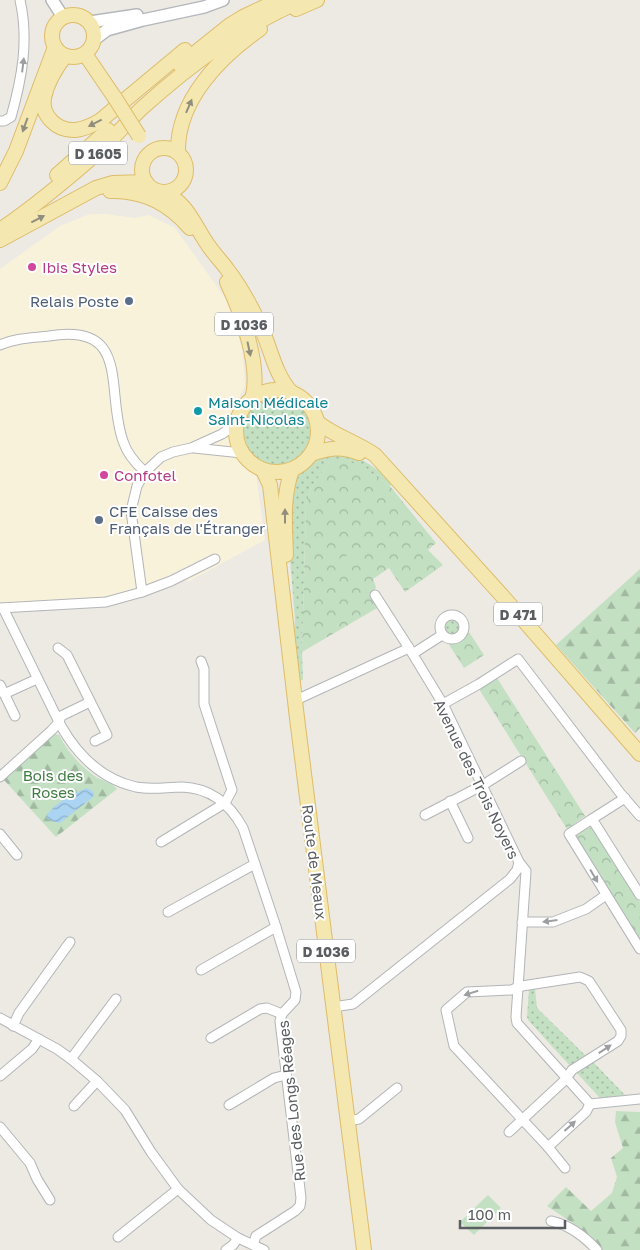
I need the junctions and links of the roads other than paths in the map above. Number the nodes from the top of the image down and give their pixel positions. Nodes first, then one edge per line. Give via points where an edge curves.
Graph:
1 (20, 0) edge
2 (52, 0) edge
3 (207, 0) edge
4 (223, 0) edge
5 (279, 0) edge
6 (303, 0) edge
7 (317, 0) edge
8 (63, 17) junction
9 (90, 22) junction
10 (230, 25) junction
11 (95, 39) junction
12 (60, 51) junction
13 (85, 54) junction
14 (0, 121) edge
15 (138, 136) junction
16 (172, 150) junction
17 (143, 162) junction
18 (184, 178) junction
19 (146, 182) junction
20 (0, 183) edge
21 (162, 192) junction
22 (77, 198) junction
23 (189, 213) junction
24 (0, 220) edge
25 (0, 230) edge
26 (0, 240) edge
27 (211, 249) junction
28 (0, 345) edge
29 (292, 393) junction
30 (252, 399) junction
31 (316, 422) junction
32 (237, 423) junction
33 (191, 448) junction
34 (242, 453) junction
35 (311, 454) junction
36 (263, 470) junction
37 (292, 470) junction
38 (145, 472) junction
39 (395, 477) junction
40 (215, 559) dead end
41 (142, 592) junction
42 (374, 595) dead end
43 (2, 608) edge
44 (442, 635) dead end
45 (58, 648) dead end
46 (411, 651) junction
47 (290, 652) junction
48 (201, 661) dead end
49 (37, 679) junction
50 (0, 685) edge
51 (4, 694) junction
52 (296, 700) junction
53 (90, 702) junction
54 (443, 704) junction
55 (16, 716) dead end
56 (59, 722) junction
57 (95, 741) dead end
58 (640, 754) edge
59 (521, 761) dead end
60 (0, 777) edge
61 (483, 785) junction
62 (625, 798) junction
63 (450, 801) junction
64 (225, 803) junction
65 (425, 814) dead end
66 (640, 816) edge
67 (592, 819) junction
68 (0, 834) edge
69 (468, 838) dead end
70 (161, 842) dead end
71 (17, 854) dead end
72 (519, 862) junction
73 (255, 864) junction
74 (510, 879) junction
75 (523, 895) junction
76 (606, 895) junction
77 (640, 896) edge
78 (168, 912) dead end
79 (522, 922) junction
80 (276, 927) junction
81 (70, 942) dead end
82 (640, 949) edge
83 (201, 970) dead end
84 (518, 987) junction
85 (116, 999) dead end
86 (333, 1007) junction
87 (282, 1014) junction
88 (0, 1018) edge
89 (13, 1026) junction
90 (211, 1038) dead end
91 (39, 1039) junction
92 (71, 1059) junction
93 (286, 1075) junction
94 (0, 1076) edge
95 (566, 1077) junction
96 (97, 1081) junction
97 (397, 1088) dead end
98 (640, 1099) edge
99 (229, 1104) dead end
100 (590, 1104) junction
101 (74, 1106) dead end
102 (522, 1119) junction
103 (347, 1121) junction
104 (0, 1127) edge
105 (509, 1132) dead end
106 (548, 1147) junction
107 (565, 1168) dead end
108 (178, 1189) junction
109 (50, 1200) dead end
110 (551, 1221) dead end
111 (118, 1237) dead end
112 (238, 1238) junction
113 (253, 1245) junction
114 (226, 1250) edge
115 (264, 1250) edge
116 (364, 1250) edge
117 (597, 1250) edge

14 -> 1 street via 11,117 23,66 24,18
2 - 8 main road
3 - 9 main road
4 - 11 main road via 107,30
5 - 10 main road
6 - 25 main road, D 1605 via 240,32 190,68 141,109 98,153
16 -> 7 main road via 191,100 215,67 240,43 266,25
8 - 9 main road via 77,15
8 - 12 main road via 54,27 52,41
9 - 11 main road
10 -> 12 main road via 214,31 182,52 101,120 76,130 56,124 44,108 44,98
10 - 24 main road, D 1605 via 158,84 50,181
11 - 13 main road
12 - 13 main road via 79,57
12 -> 20 main road
13 - 15 main road, bridge
15 - 16 main road
15 - 17 main road
16 - 17 main road via 151,152
16 - 18 main road via 186,164
17 - 19 main road
18 - 21 main road via 175,189
18 - 23 main road, D 1036
19 - 21 main road
19 - 22 main road via 106,185
21 - 23 main road, D 1036
26 -> 22 main road
22 - 27 main road via 110,191 130,192 155,199 181,217
23 - 27 main road, D 1036
27 - 29 main road, D 1036 via 252,310 279,376
27 -> 30 main road, D 1036 via 245,331 254,378
28 - 38 street via 9,340 68,333 96,341 111,364 123,442 129,455
29 - 30 main road via 271,391
29 - 31 main road via 307,404
30 - 32 main road via 243,408
31 - 35 main road via 317,440
31 - 39 main road, D 471 via 368,450
32 - 33 street via 222,434
32 - 34 main road via 237,440
33 - 34 street
33 - 38 street via 161,457
34 - 36 main road
35 - 37 main road
35 - 39 main road, D 471 via 335,448 352,450
36 - 37 main road
36 - 47 main road, Route de Meaux / D 1036 via 270,485
47 -> 37 main road, Route de Meaux / D 1036 via 292,592 286,559 285,511 287,481
38 - 41 street via 130,511
39 - 58 main road, D 471
40 - 41 street
41 - 43 street via 106,602
42 - 46 street, Avenue des Trois Noyers
43 - 49 street
44 - 46 street
45 - 53 street via 67,655
46 - 52 street
46 - 54 street, Avenue des Trois Noyers
47 - 52 main road, Route de Meaux / D 1036
48 - 64 street via 204,704 232,790
49 - 51 street
49 - 56 street
50 - 51 street
51 - 55 street
52 - 86 main road, Route de Meaux / D 1036
53 - 56 street via 61,716
53 - 57 street via 107,735
54 - 61 street, Avenue des Trois Noyers
54 - 62 street via 518,659
56 - 60 street
56 - 64 street via 77,751 108,776 144,788 192,788
59 - 61 street
61 - 63 street
61 - 72 street, Avenue des Trois Noyers
62 - 66 street
62 - 67 street
63 - 65 street
63 - 69 street
64 - 70 street
64 - 73 street, Rue des Longs Réages via 243,828
67 -> 76 street via 569,834
67 - 77 street
68 - 71 street
72 - 74 street, Avenue des Trois Noyers
72 - 75 street via 526,871
73 - 78 street
73 - 80 street, Rue des Longs Réages
74 - 75 street
74 - 86 street, Avenue des Trois Noyers via 353,1004
75 - 79 street
76 -> 79 street via 586,909 553,922
76 - 82 street
79 - 84 street
80 - 83 street
80 - 87 street, Rue des Longs Réages via 296,992 292,1005
81 - 89 street
84 - 95 street via 517,1023
95 -> 84 street via 618,1041 621,1030 585,979 580,977
84 -> 102 street via 467,992 450,1005 446,1015 454,1046
85 - 92 street
86 - 103 main road, Route de Meaux / D 1036
87 - 90 street via 267,1008 260,1009
87 - 93 street, Rue des Longs Réages
88 - 89 street
89 - 91 street
91 - 92 street
91 - 94 street
92 - 96 street
93 - 99 street via 274,1078
93 - 113 street, Rue des Longs Réages via 300,1206 256,1236
95 - 100 street
95 - 102 street
96 - 101 street
96 - 108 street via 125,1110
97 - 103 street via 360,1118
98 - 100 street
106 -> 100 street via 586,1112
102 - 105 street
102 - 106 street
103 - 116 main road, Route de Meaux / D 1036
104 - 109 street via 30,1163
106 - 107 street
108 - 111 street
108 - 112 street via 201,1212
110 - 117 street via 575,1230
112 - 113 street
112 - 114 street
113 - 115 street

